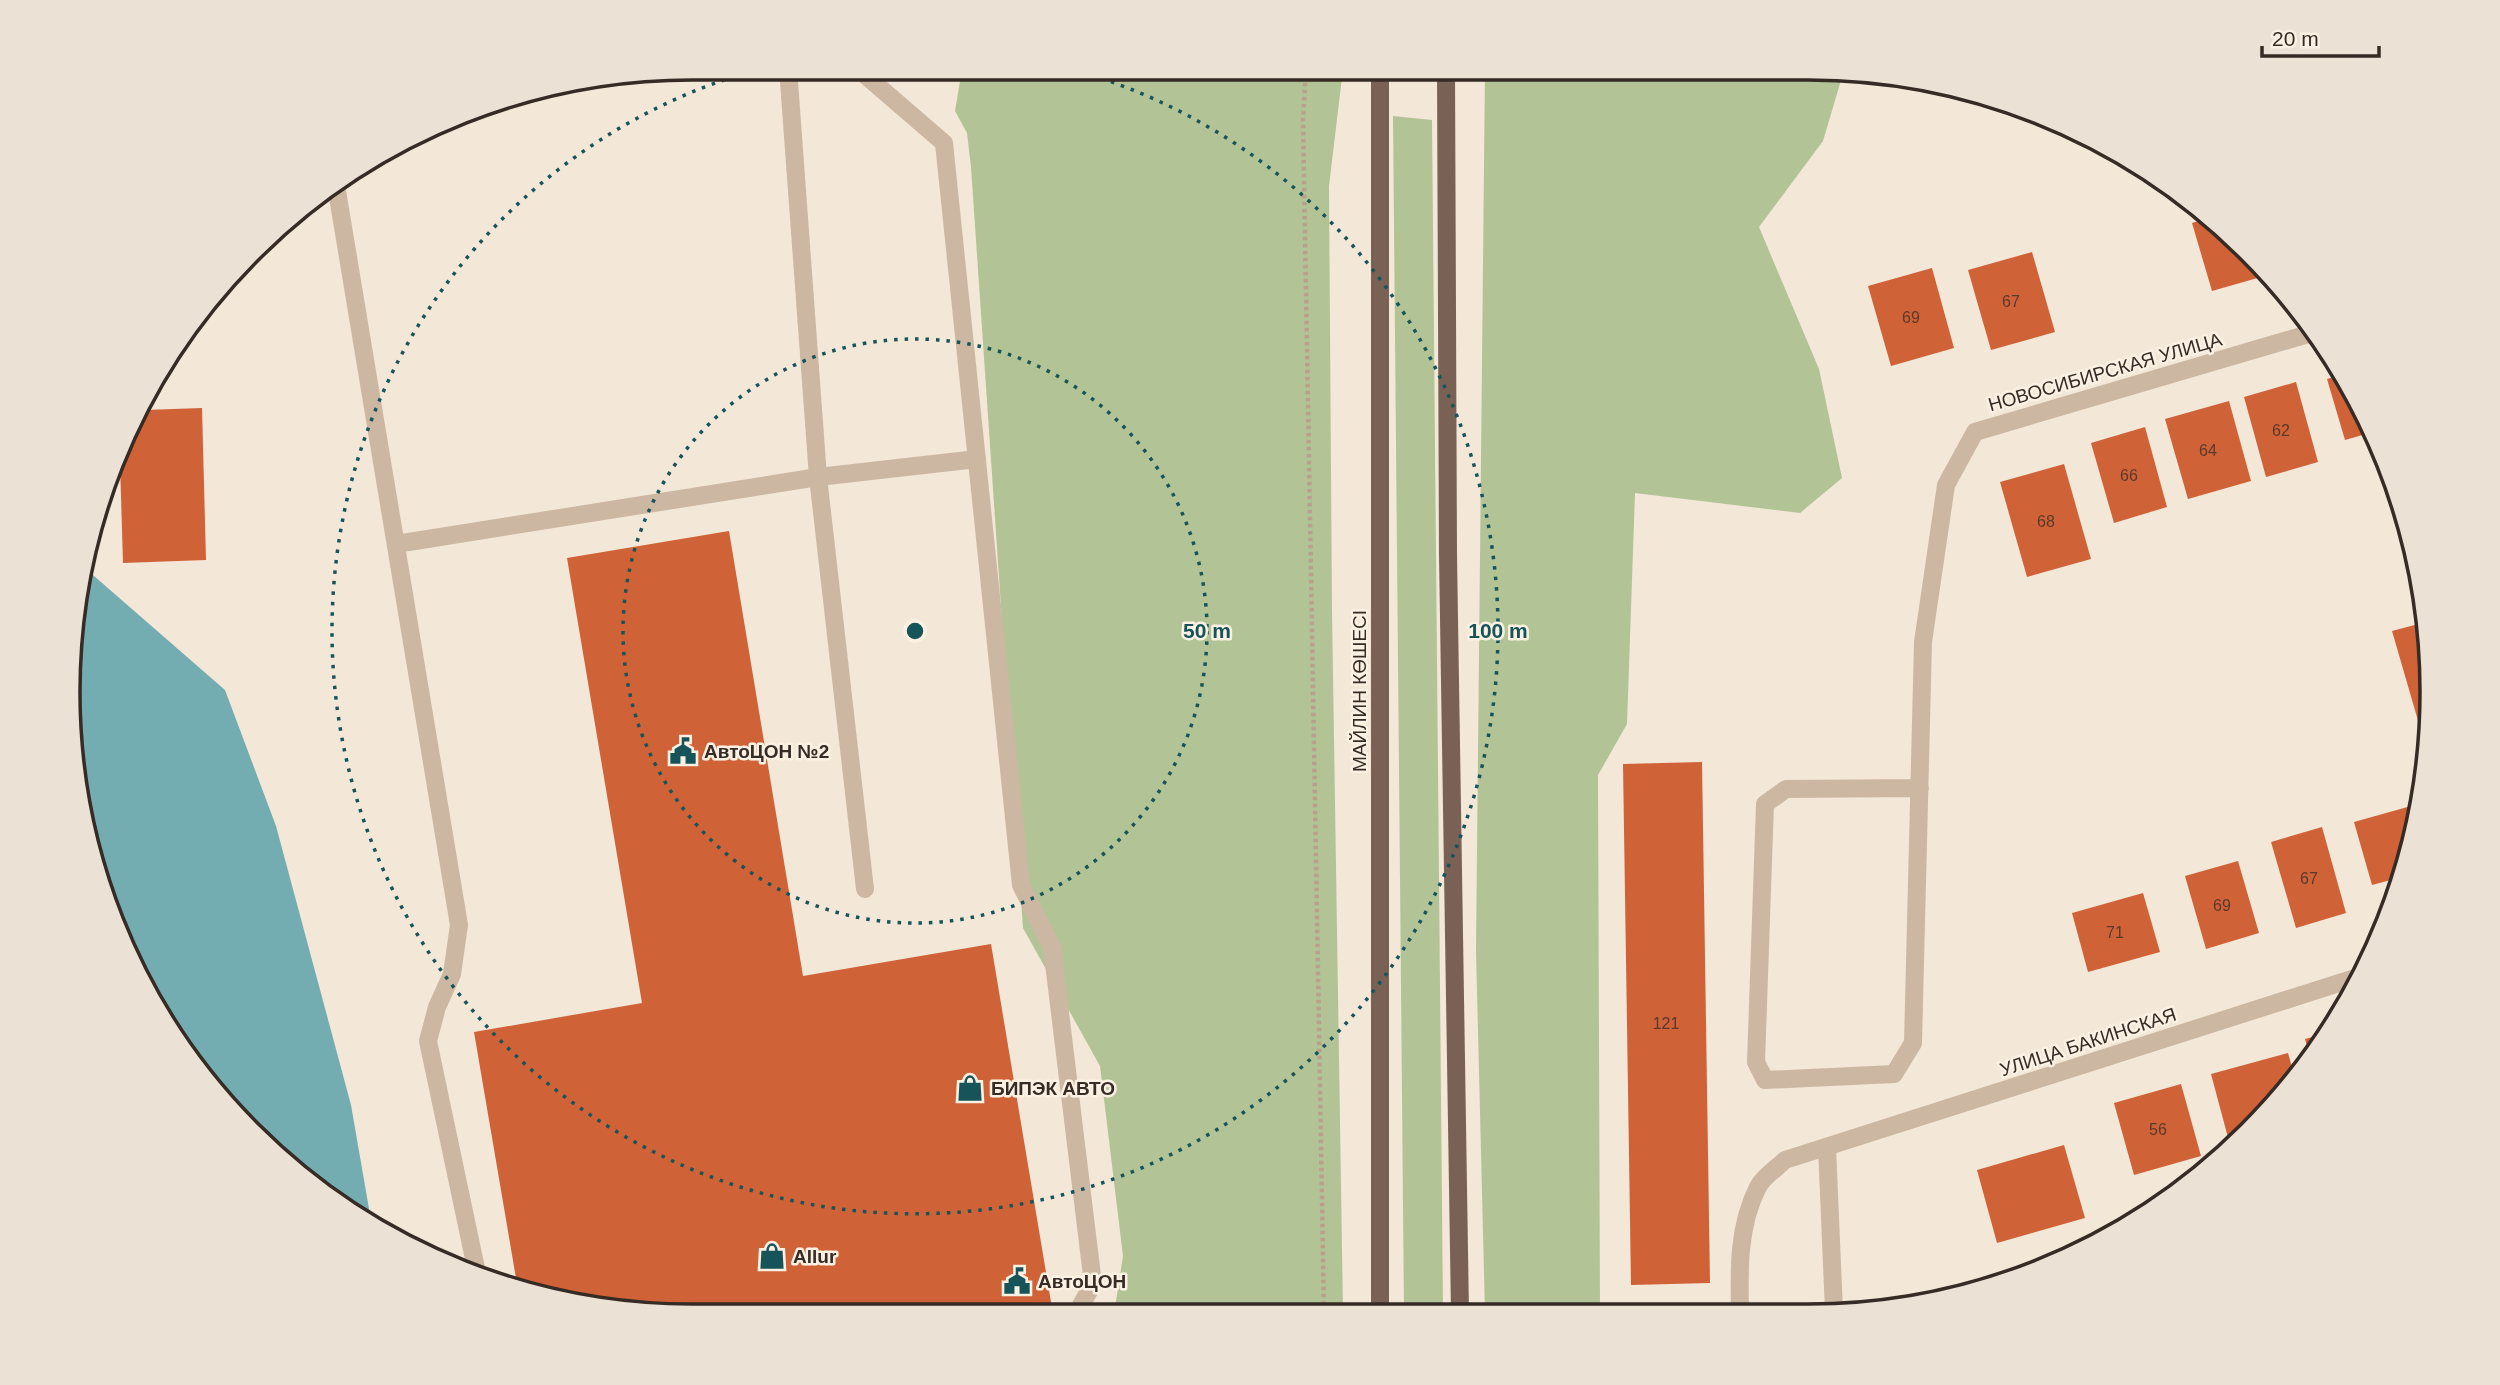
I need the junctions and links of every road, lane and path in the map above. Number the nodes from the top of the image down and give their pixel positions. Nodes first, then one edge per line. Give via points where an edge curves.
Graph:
1 (789, 80) edge
2 (871, 80) edge
3 (1306, 80) edge
4 (1380, 80) edge
5 (1447, 80) edge
6 (337, 195) edge
7 (2304, 335) edge
8 (977, 458) junction
9 (818, 477) junction
10 (396, 544) junction
11 (1920, 788) junction
12 (865, 889) dead end
13 (2347, 980) edge
14 (1827, 1147) junction
15 (475, 1264) edge
16 (1834, 1303) edge
17 (1082, 1304) edge
18 (1324, 1304) edge
19 (1380, 1304) edge
20 (1460, 1304) edge
21 (1740, 1304) edge

1 - 9 street
2 - 8 street via 944,143
3 - 18 path via 1303,148
4 - 19 main road, МАЙЛИН КӨШЕСІ
5 - 20 main road via 1448,555
6 - 10 street
7 - 11 street, НОВОСИБИРСКАЯ УЛИЦА via 1975,432 1946,485 1923,642
8 - 9 street
8 - 17 street via 1021,886 1052,947 1093,1284
9 - 10 street
9 - 12 street
10 - 15 street via 459,925 452,974 428,1041
11 - 11 street, НОВОСИБИРСКАЯ УЛИЦА via 1913,1043 1894,1074 1765,1080 1756,1062 1765,804 1786,789
13 - 14 street, УЛИЦА БАКИНСКАЯ
14 - 16 street
14 - 21 street, УЛИЦА БАКИНСКАЯ via 1785,1160 1759,1185 1746,1220 1739,1261

